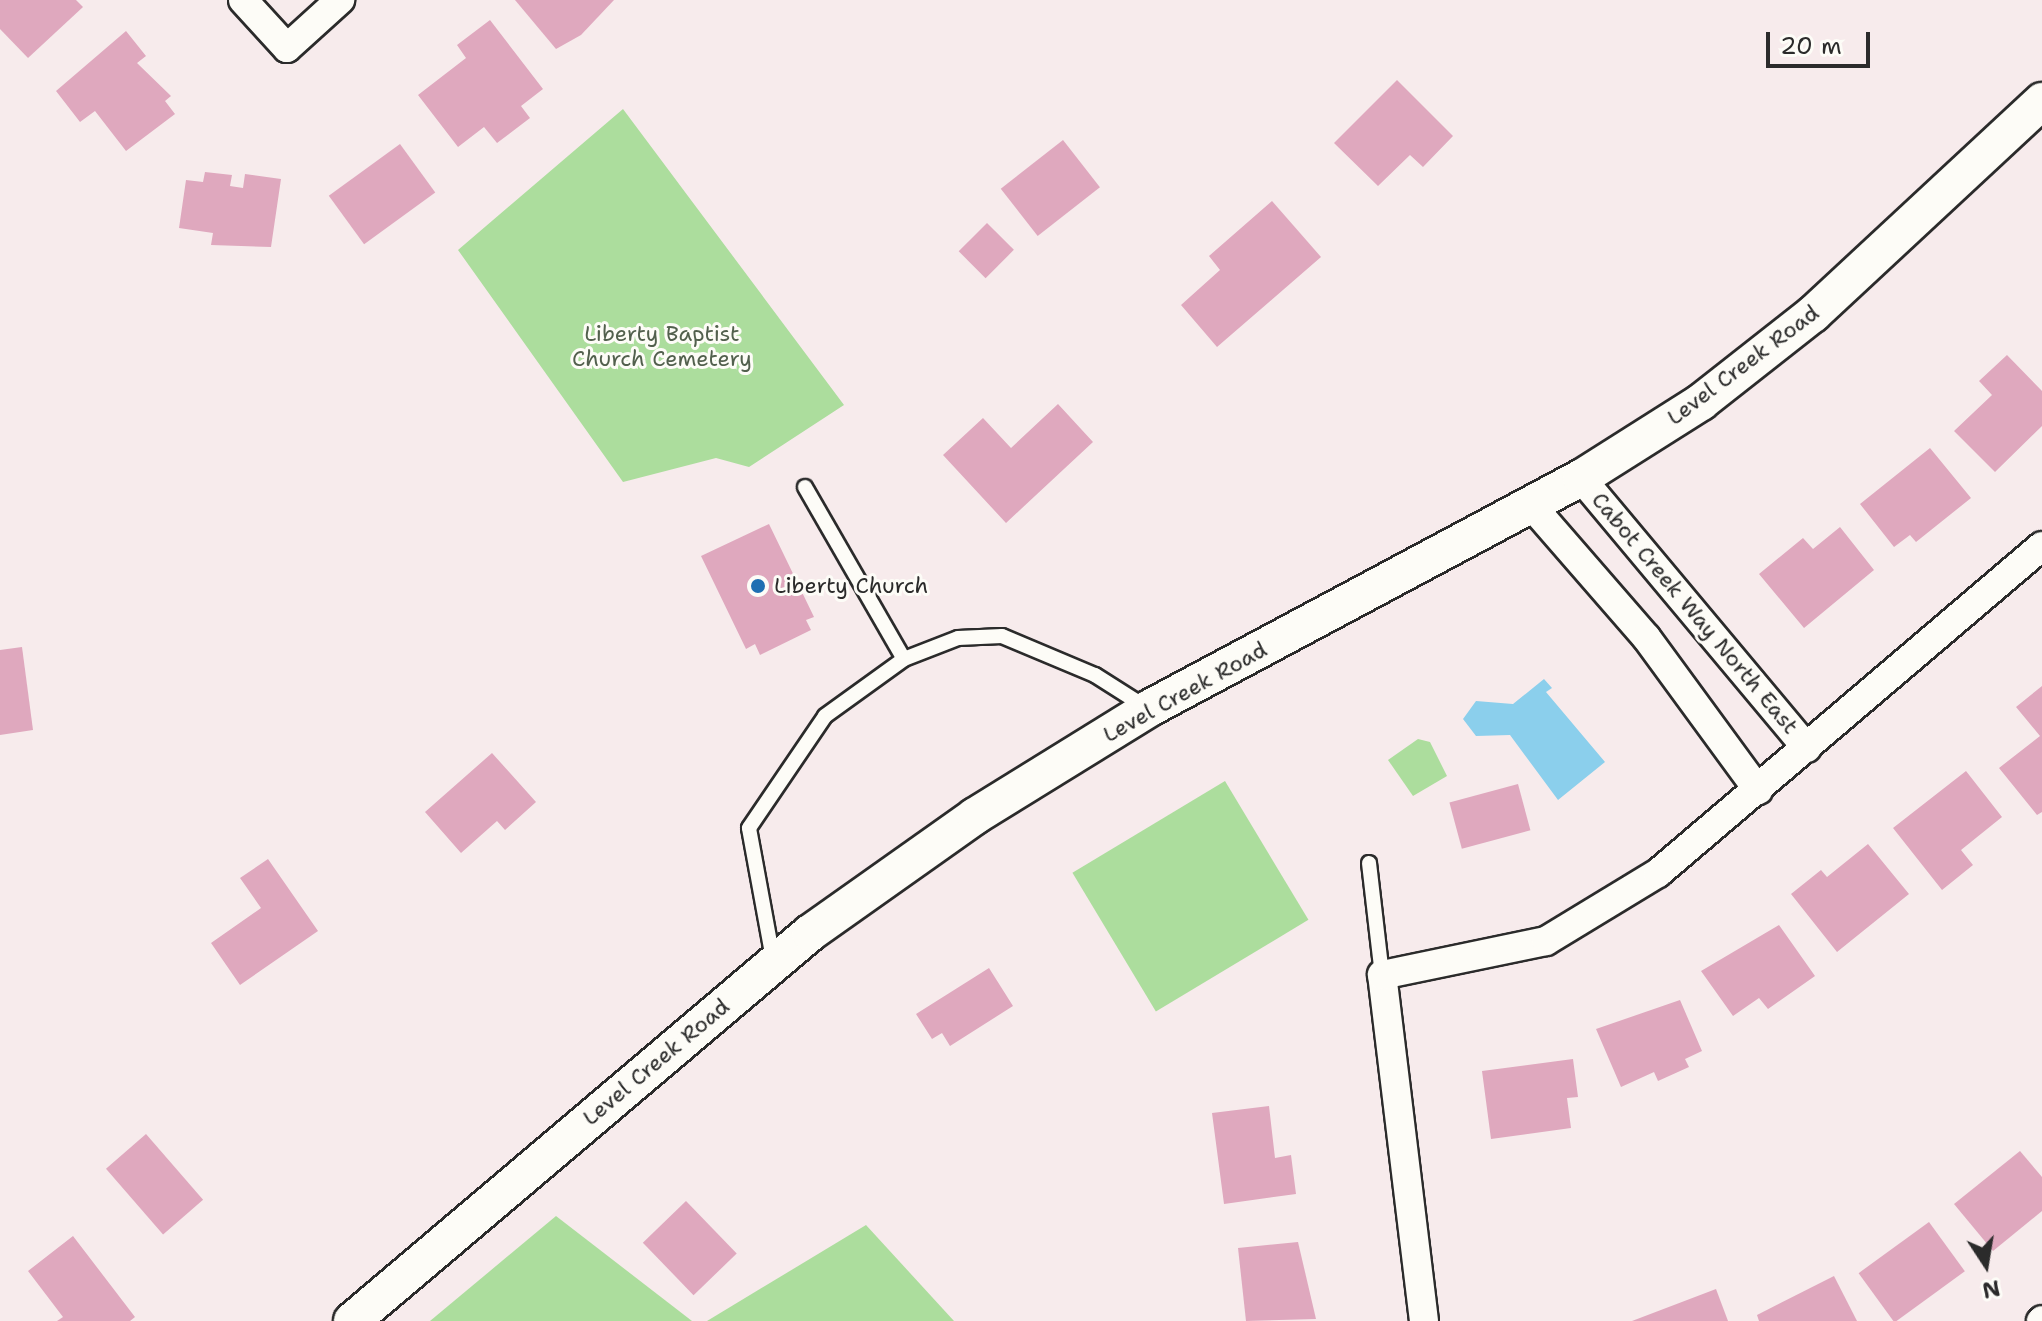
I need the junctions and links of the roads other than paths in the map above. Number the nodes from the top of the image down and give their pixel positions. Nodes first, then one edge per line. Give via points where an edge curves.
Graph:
1 (243, 0) edge
2 (340, 0) edge
3 (2042, 101) edge
4 (1581, 478) junction
5 (805, 487) dead end
6 (1532, 506) junction
7 (2042, 546) edge
8 (904, 659) junction
9 (1148, 709) junction
10 (1807, 748) junction
11 (1758, 790) junction
12 (1369, 863) dead end
13 (774, 963) junction
14 (1382, 975) junction
15 (352, 1321) edge
16 (1424, 1321) edge

1 - 2 street via 287,48
3 - 4 street, Level Creek Road via 1813,314 1701,402
4 - 6 street, Level Creek Road
4 - 10 street, Cabot Creek Way North East
5 - 8 lane
6 - 9 street, Level Creek Road
6 - 11 street via 1646,637
7 - 10 street
8 - 9 lane via 958,638 1002,636 1095,675
8 - 13 lane via 825,716 749,828
9 - 13 street, Level Creek Road via 975,816
10 - 11 street
11 - 14 street via 1658,873 1546,941
12 - 14 lane
13 - 15 street, Level Creek Road
14 - 16 street

